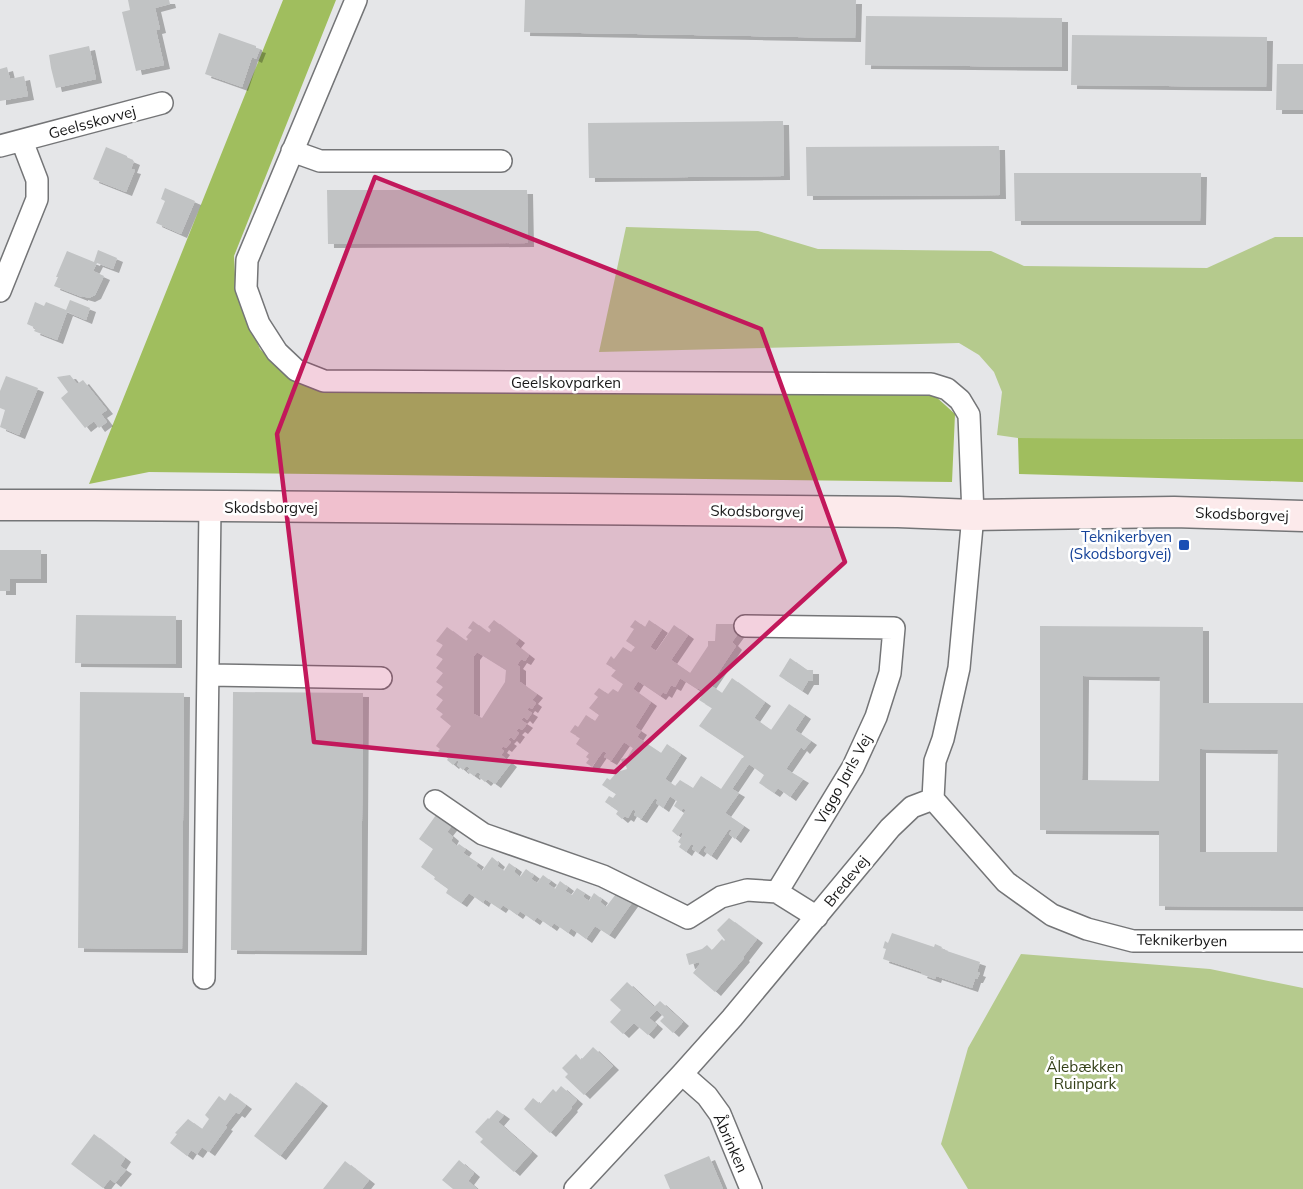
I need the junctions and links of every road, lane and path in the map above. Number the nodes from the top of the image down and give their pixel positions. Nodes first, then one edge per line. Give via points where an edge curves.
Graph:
1 (356, 0) edge
2 (162, 103) dead end
3 (22, 141) junction
4 (0, 146) edge
5 (292, 151) junction
6 (501, 161) dead end
7 (0, 291) edge
8 (0, 505) edge
9 (210, 507) junction
10 (973, 515) junction
11 (1303, 516) edge
12 (745, 626) dead end
13 (208, 675) junction
14 (381, 678) dead end
15 (933, 799) junction
16 (435, 801) dead end
17 (777, 892) junction
18 (817, 917) junction
19 (1303, 941) edge
20 (204, 978) dead end
21 (682, 1074) junction
22 (575, 1189) edge
23 (751, 1189) edge

1 - 5 street, Geelskovparken
2 - 3 street, Geelsskovvej
3 - 4 street, Geelsskovvej
3 - 7 street via 37,180 37,199
5 - 6 street via 320,161
5 - 10 street, Geelskovparken via 247,260 246,288 259,324 277,352 296,370 324,381 931,384 947,389 969,415
8 - 9 street, Skodsborgvej
9 - 10 street, Skodsborgvej
9 - 13 street, Skodsborgvej
10 - 11 street, Skodsborgvej via 1174,512
10 - 15 street via 959,668 935,761
12 - 17 street, Viggo Jarls Vej via 894,628 890,673 876,717 853,767
13 - 14 street
13 - 20 street, Skodsborgvej
15 - 18 street, Bredevej via 912,807 890,828
15 - 19 street, Teknikerbyen via 1006,882 1052,915 1087,929 1133,941
16 - 17 street via 483,834 603,876 688,918 720,897 747,890
17 - 18 street
18 - 21 street, Bredevej
21 - 22 street, Bredevej
21 - 23 street, Åbrinken via 720,1114

